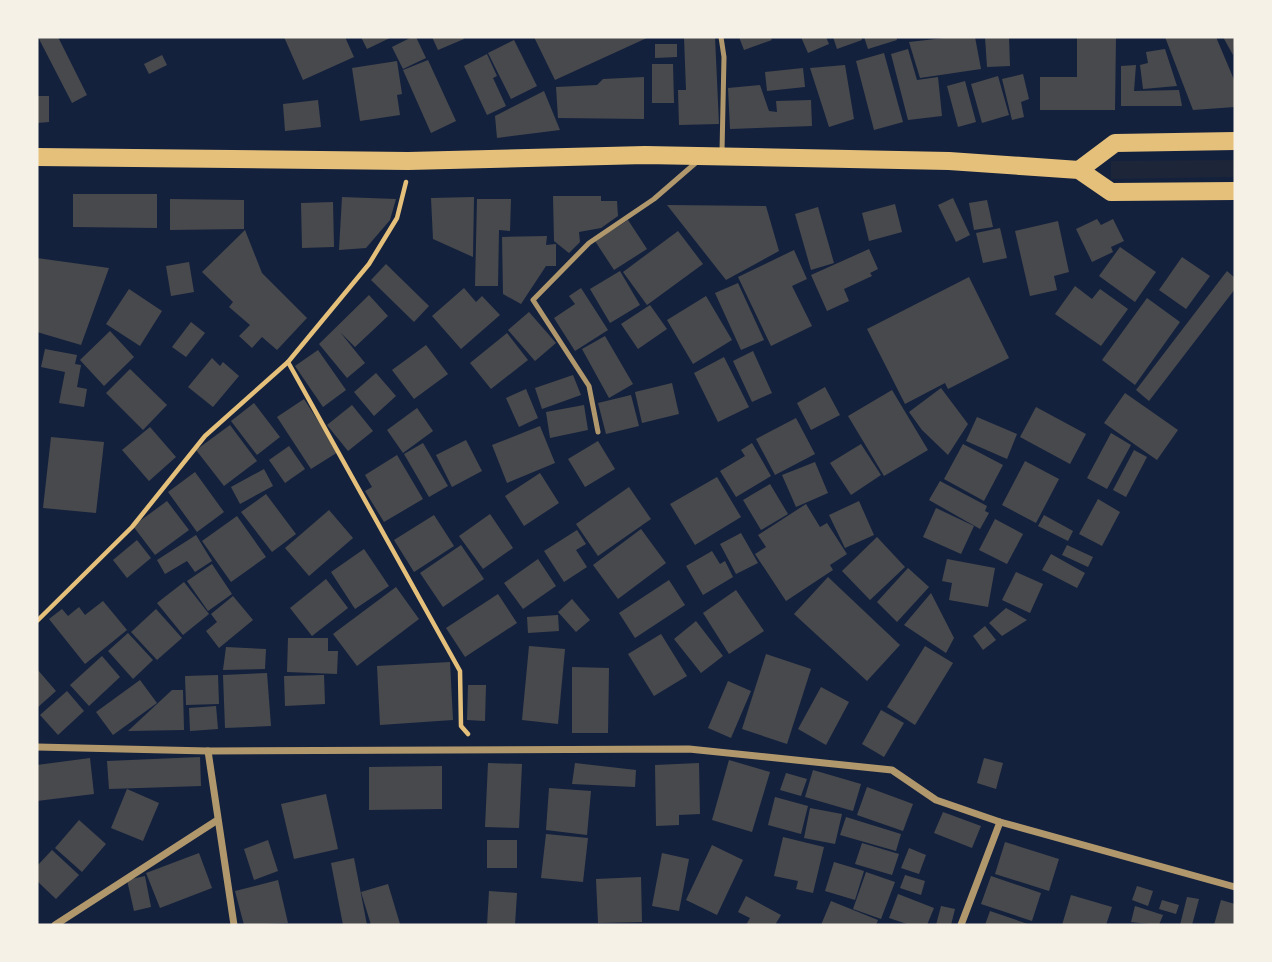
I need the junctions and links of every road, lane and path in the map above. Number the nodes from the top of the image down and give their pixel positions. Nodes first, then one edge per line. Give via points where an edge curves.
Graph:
1 (721, 37) edge
2 (1235, 141) edge
3 (714, 156) junction
4 (37, 157) edge
5 (408, 161) junction
6 (1079, 170) junction
7 (1235, 191) edge
8 (288, 362) junction
9 (598, 432) dead end
10 (37, 621) edge
11 (37, 747) edge
12 (483, 750) junction
13 (208, 751) junction
14 (216, 821) junction
15 (1000, 822) junction
16 (1235, 887) edge
17 (55, 925) edge
18 (234, 925) edge
19 (961, 925) edge

1 - 3 lane via 724,57
2 - 6 main road via 1115,143
3 - 5 main road
3 - 6 main road via 948,161
3 - 9 lane via 589,243 533,300 589,386
4 - 5 main road
5 - 8 path via 397,218 369,264
6 - 7 main road via 1111,192
8 - 10 path via 205,436 132,527
8 - 12 path via 460,671 461,726
11 - 13 street
12 - 13 street
12 - 15 street via 689,749 892,770 936,800
13 - 14 street
14 - 17 street
14 - 18 street
15 - 16 street
15 - 19 street

